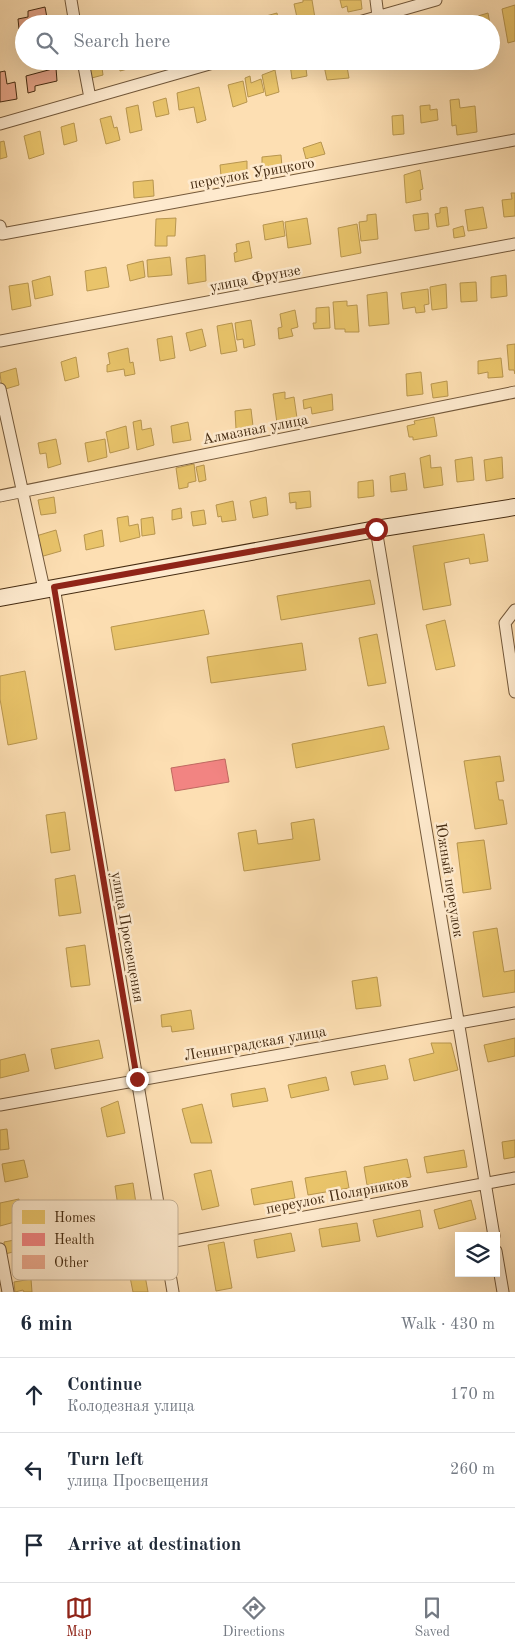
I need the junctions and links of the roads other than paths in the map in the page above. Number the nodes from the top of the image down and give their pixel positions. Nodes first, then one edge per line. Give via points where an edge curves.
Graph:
1 (71, 0) edge
2 (376, 0) edge
3 (436, 0) edge
4 (74, 15) edge
5 (378, 15) edge
6 (382, 15) edge
7 (85, 70) edge
8 (188, 70) edge
9 (90, 98) junction
10 (0, 124) edge
11 (515, 140) edge
12 (0, 226) edge
13 (515, 244) edge
14 (0, 341) edge
15 (0, 389) edge
16 (515, 392) edge
17 (22, 492) junction
18 (0, 496) edge
19 (515, 507) edge
20 (376, 529) junction
21 (49, 588) junction
22 (0, 598) edge
23 (515, 610) edge
24 (515, 692) edge
25 (515, 1013) edge
26 (458, 1023) junction
27 (137, 1079) junction
28 (0, 1105) edge
29 (515, 1178) edge
30 (485, 1183) junction
31 (157, 1200) edge
32 (493, 1232) edge
33 (178, 1240) edge
34 (0, 1249) edge
35 (500, 1274) edge
36 (8, 1292) edge
37 (503, 1292) edge

1 - 4 street
2 - 5 street
3 - 6 street
7 - 9 street
8 - 9 street
9 - 10 street
11 - 12 street, переулок Урицкого via 2,234
13 - 14 street, улица Фрунзе
15 - 17 street, улица Просвещения
16 - 17 street, Алмазная улица
17 - 18 street, Алмазная улица
17 - 21 street, улица Просвещения
19 - 20 main road
20 - 21 main road
20 - 26 street, Южный переулок
21 - 22 main road
21 - 27 street, улица Просвещения
23 - 24 street via 505,623
25 - 26 street, Ленинградская улица
26 - 27 street, Ленинградская улица
26 - 30 street, Южный переулок
27 - 28 street, Ленинградская улица
27 - 31 street, улица Просвещения
29 - 30 street, переулок Полярников
30 - 32 street, Южный переулок
30 - 33 street, переулок Полярников
34 - 36 street
35 - 37 street

